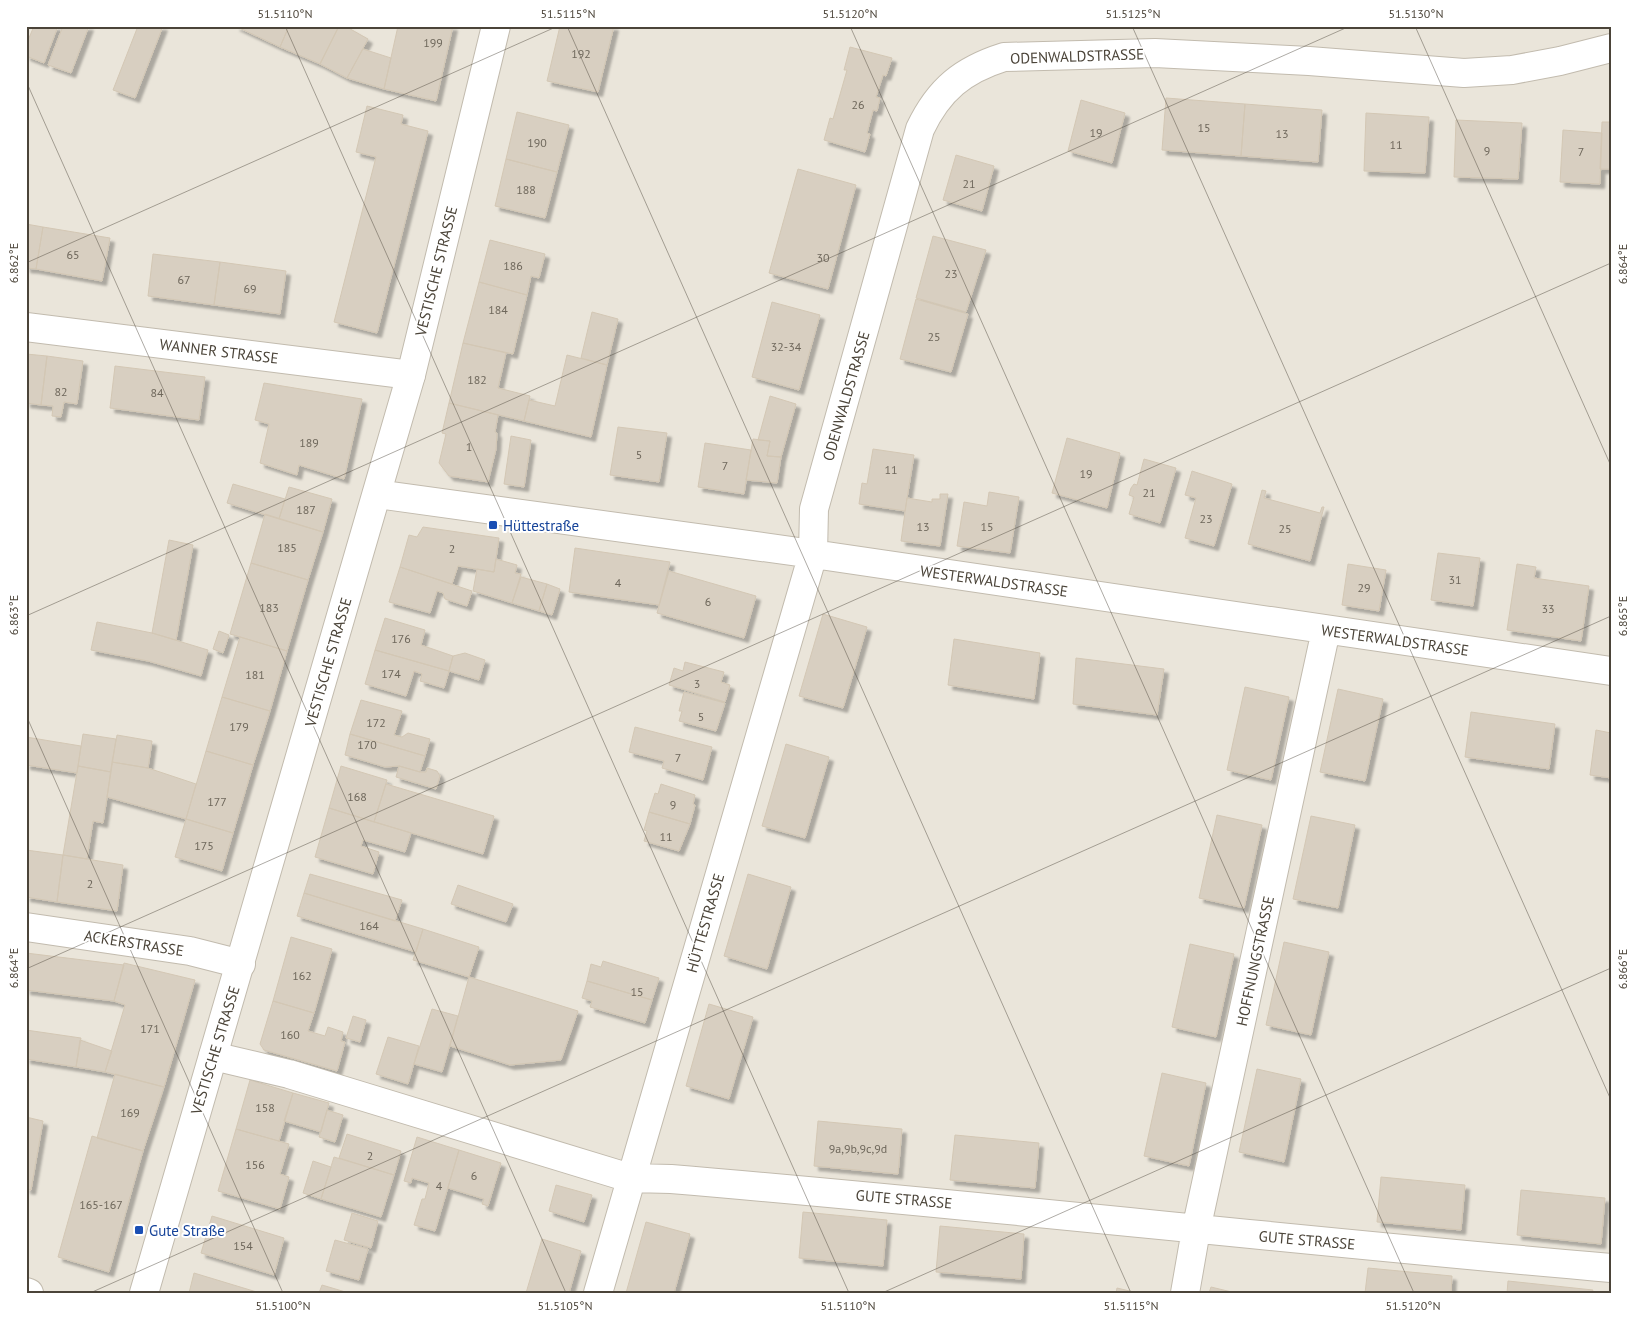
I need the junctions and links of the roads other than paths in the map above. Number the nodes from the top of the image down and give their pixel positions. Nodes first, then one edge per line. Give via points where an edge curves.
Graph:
1 (496, 26) edge
2 (1611, 48) edge
3 (26, 327) edge
4 (411, 376) junction
5 (377, 494) junction
6 (813, 554) junction
7 (1326, 630) junction
8 (1611, 672) edge
9 (26, 927) edge
10 (241, 964) junction
11 (213, 1056) junction
12 (630, 1178) junction
13 (1196, 1230) junction
14 (1611, 1268) edge
15 (144, 1293) edge
16 (598, 1293) edge
17 (1185, 1293) edge

1 - 4 street, VESTISCHE STRASSE
2 - 6 street, ODENWALDSTRASSE via 1560,62 1464,73 1155,53 1004,57 981,64 959,77 937,99 920,129 814,509
3 - 4 street, WANNER STRASSE
4 - 5 street, VESTISCHE STRASSE
5 - 6 street, WESTERWALDSTRASSE
5 - 10 street, VESTISCHE STRASSE
6 - 7 street, WESTERWALDSTRASSE
6 - 12 street, HÜTTESTRASSE
7 - 8 street, WESTERWALDSTRASSE
7 - 13 street, HOFFNUNGSTRASSE
9 - 10 street, ACKERSTRASSE via 190,951
10 - 11 street, VESTISCHE STRASSE
11 - 12 street, GUTE STRASSE via 289,1074
11 - 15 street, VESTISCHE STRASSE
12 - 13 street, GUTE STRASSE via 914,1199
12 - 16 street, HÜTTESTRASSE
13 - 14 street, GUTE STRASSE
13 - 17 street, HOFFNUNGSTRASSE

